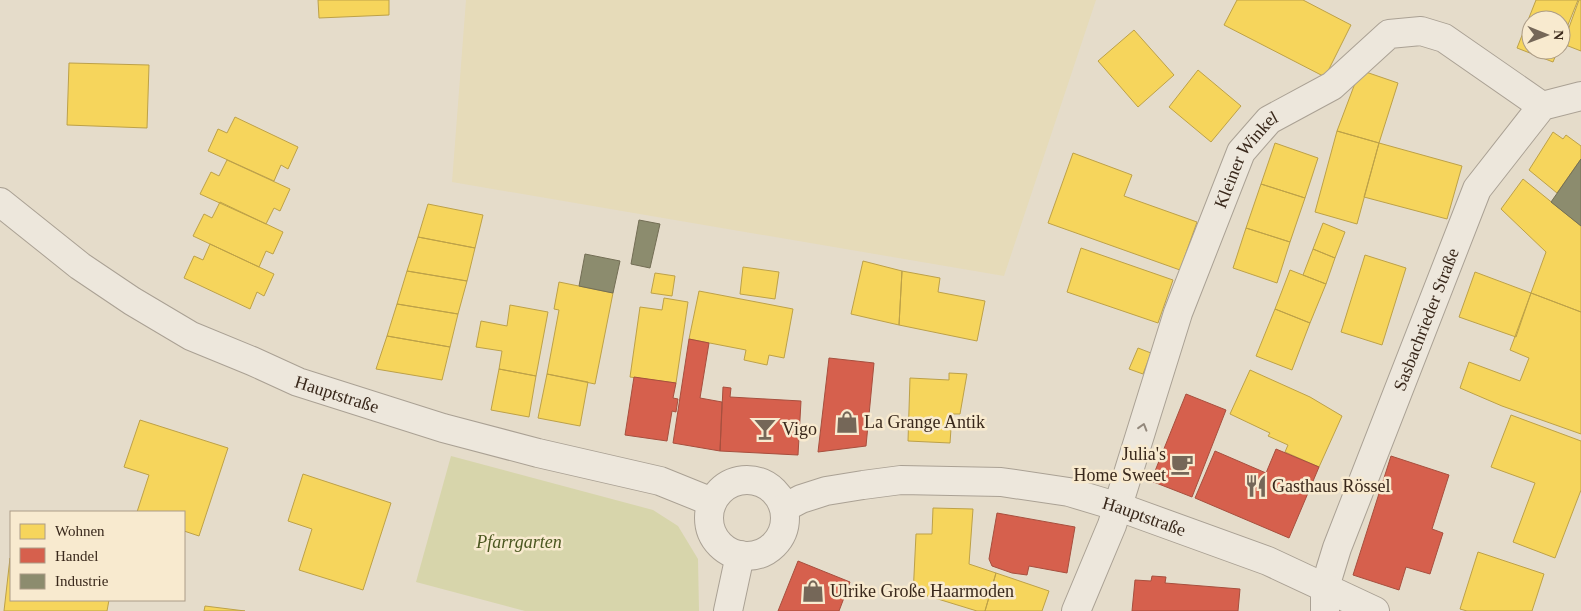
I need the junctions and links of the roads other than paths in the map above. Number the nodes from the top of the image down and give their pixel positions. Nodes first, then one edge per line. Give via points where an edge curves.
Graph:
1 (1581, 96) edge
2 (1542, 106) junction
3 (0, 202) edge
4 (712, 502) junction
5 (1119, 507) junction
6 (784, 508) junction
7 (740, 555) junction
8 (1325, 599) edge
9 (728, 611) edge
10 (1076, 611) edge
11 (1375, 611) edge

1 - 2 street
5 -> 2 street, Kleiner Winkel via 1178,313 1241,152 1269,120 1332,86 1389,34 1420,31 1444,38
2 - 8 street, Sasbachrieder Straße via 1477,189 1342,535
3 - 4 street, Hauptstraße via 80,266 132,301 191,336 298,382 452,431 660,481
4 - 6 street via 724,487 748,480 770,488
4 - 7 street via 709,520 712,532 718,543
5 - 6 street, Hauptstraße via 1069,492 1001,482 901,480 826,491
5 - 8 street, Hauptstraße via 1268,560
5 - 10 street, Kleiner Winkel
6 - 7 street via 782,533 775,544 752,556
7 - 9 street
8 - 11 street, Hauptstraße

